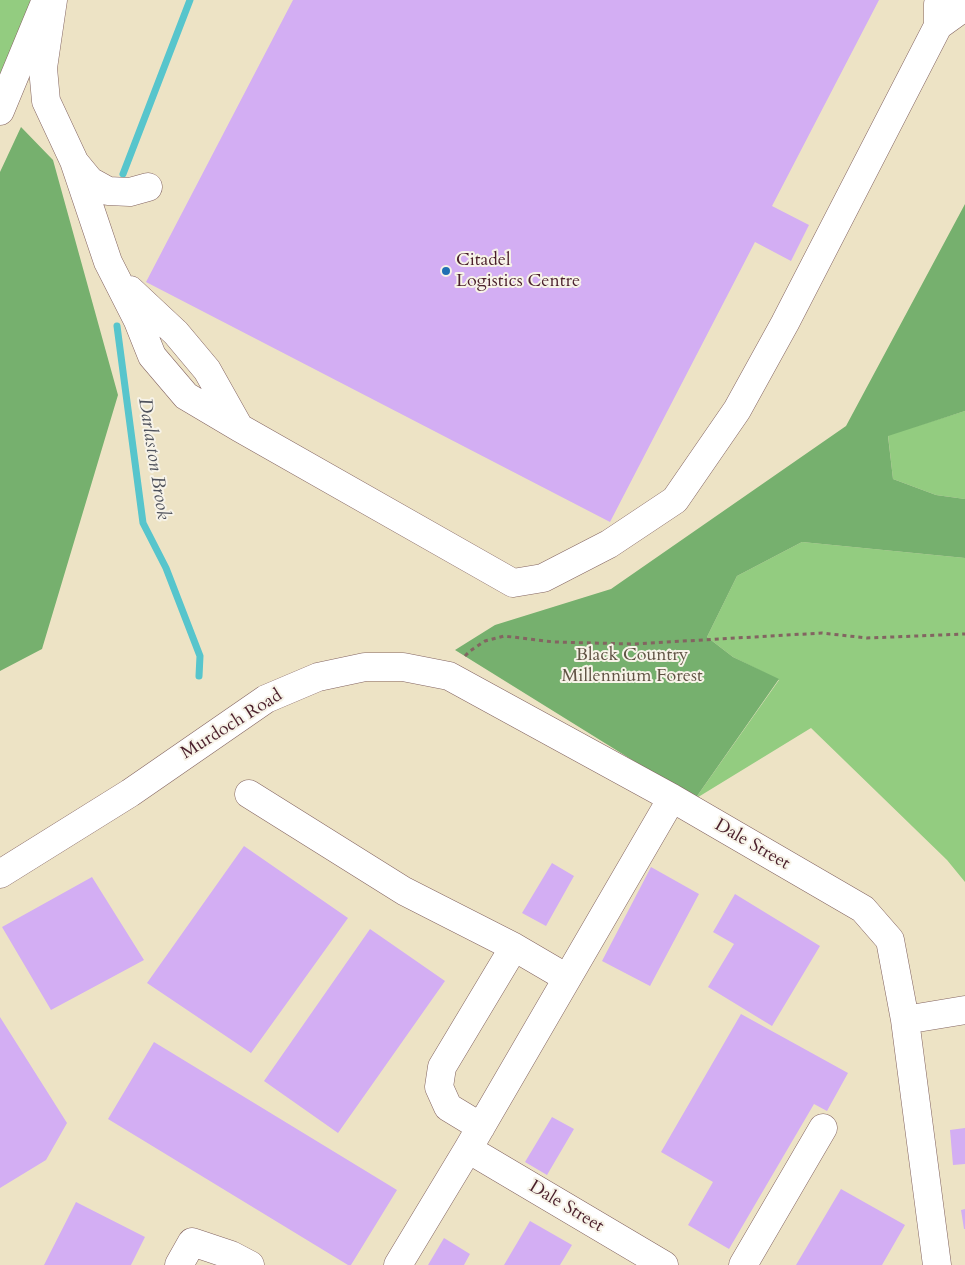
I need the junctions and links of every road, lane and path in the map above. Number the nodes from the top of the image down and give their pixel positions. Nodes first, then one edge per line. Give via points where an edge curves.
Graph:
1 (46, 0) edge
2 (52, 0) edge
3 (964, 0) edge
4 (939, 13) edge
5 (0, 111) edge
6 (74, 161) junction
7 (148, 187) dead end
8 (965, 634) edge
9 (449, 676) junction
10 (249, 794) dead end
11 (672, 798) junction
12 (0, 874) edge
13 (514, 947) junction
14 (567, 978) junction
15 (965, 1010) edge
16 (905, 1020) junction
17 (823, 1128) dead end
18 (474, 1138) junction
19 (179, 1265) edge
20 (250, 1265) edge
21 (398, 1265) edge
22 (664, 1265) edge
23 (742, 1265) edge
24 (937, 1265) edge

1 - 5 main road
2 - 6 main road via 43,68 46,101
3 - 4 main road via 956,13
4 - 6 main road via 786,323 737,410 675,500 609,544 544,578 513,583 240,428 206,370 176,334 111,268
6 - 7 main road via 90,181 108,191 130,192
8 - 9 path via 867,638 822,633 633,644 554,642 504,636 485,641 470,651
9 - 11 main road, Murdoch Road
9 - 12 main road, Murdoch Road via 403,667 365,667 318,677 266,699 130,793
10 - 13 main road via 404,892
11 - 14 main road
11 - 16 main road, Dale Street via 863,909 890,940
13 - 14 main road
13 - 18 main road, Dale Street via 442,1067 439,1087 448,1108
14 - 18 main road
15 - 16 main road
16 - 24 main road, Dale Street
17 - 23 main road
18 - 21 main road
18 - 22 main road, Dale Street
19 - 20 main road via 192,1242 231,1254

